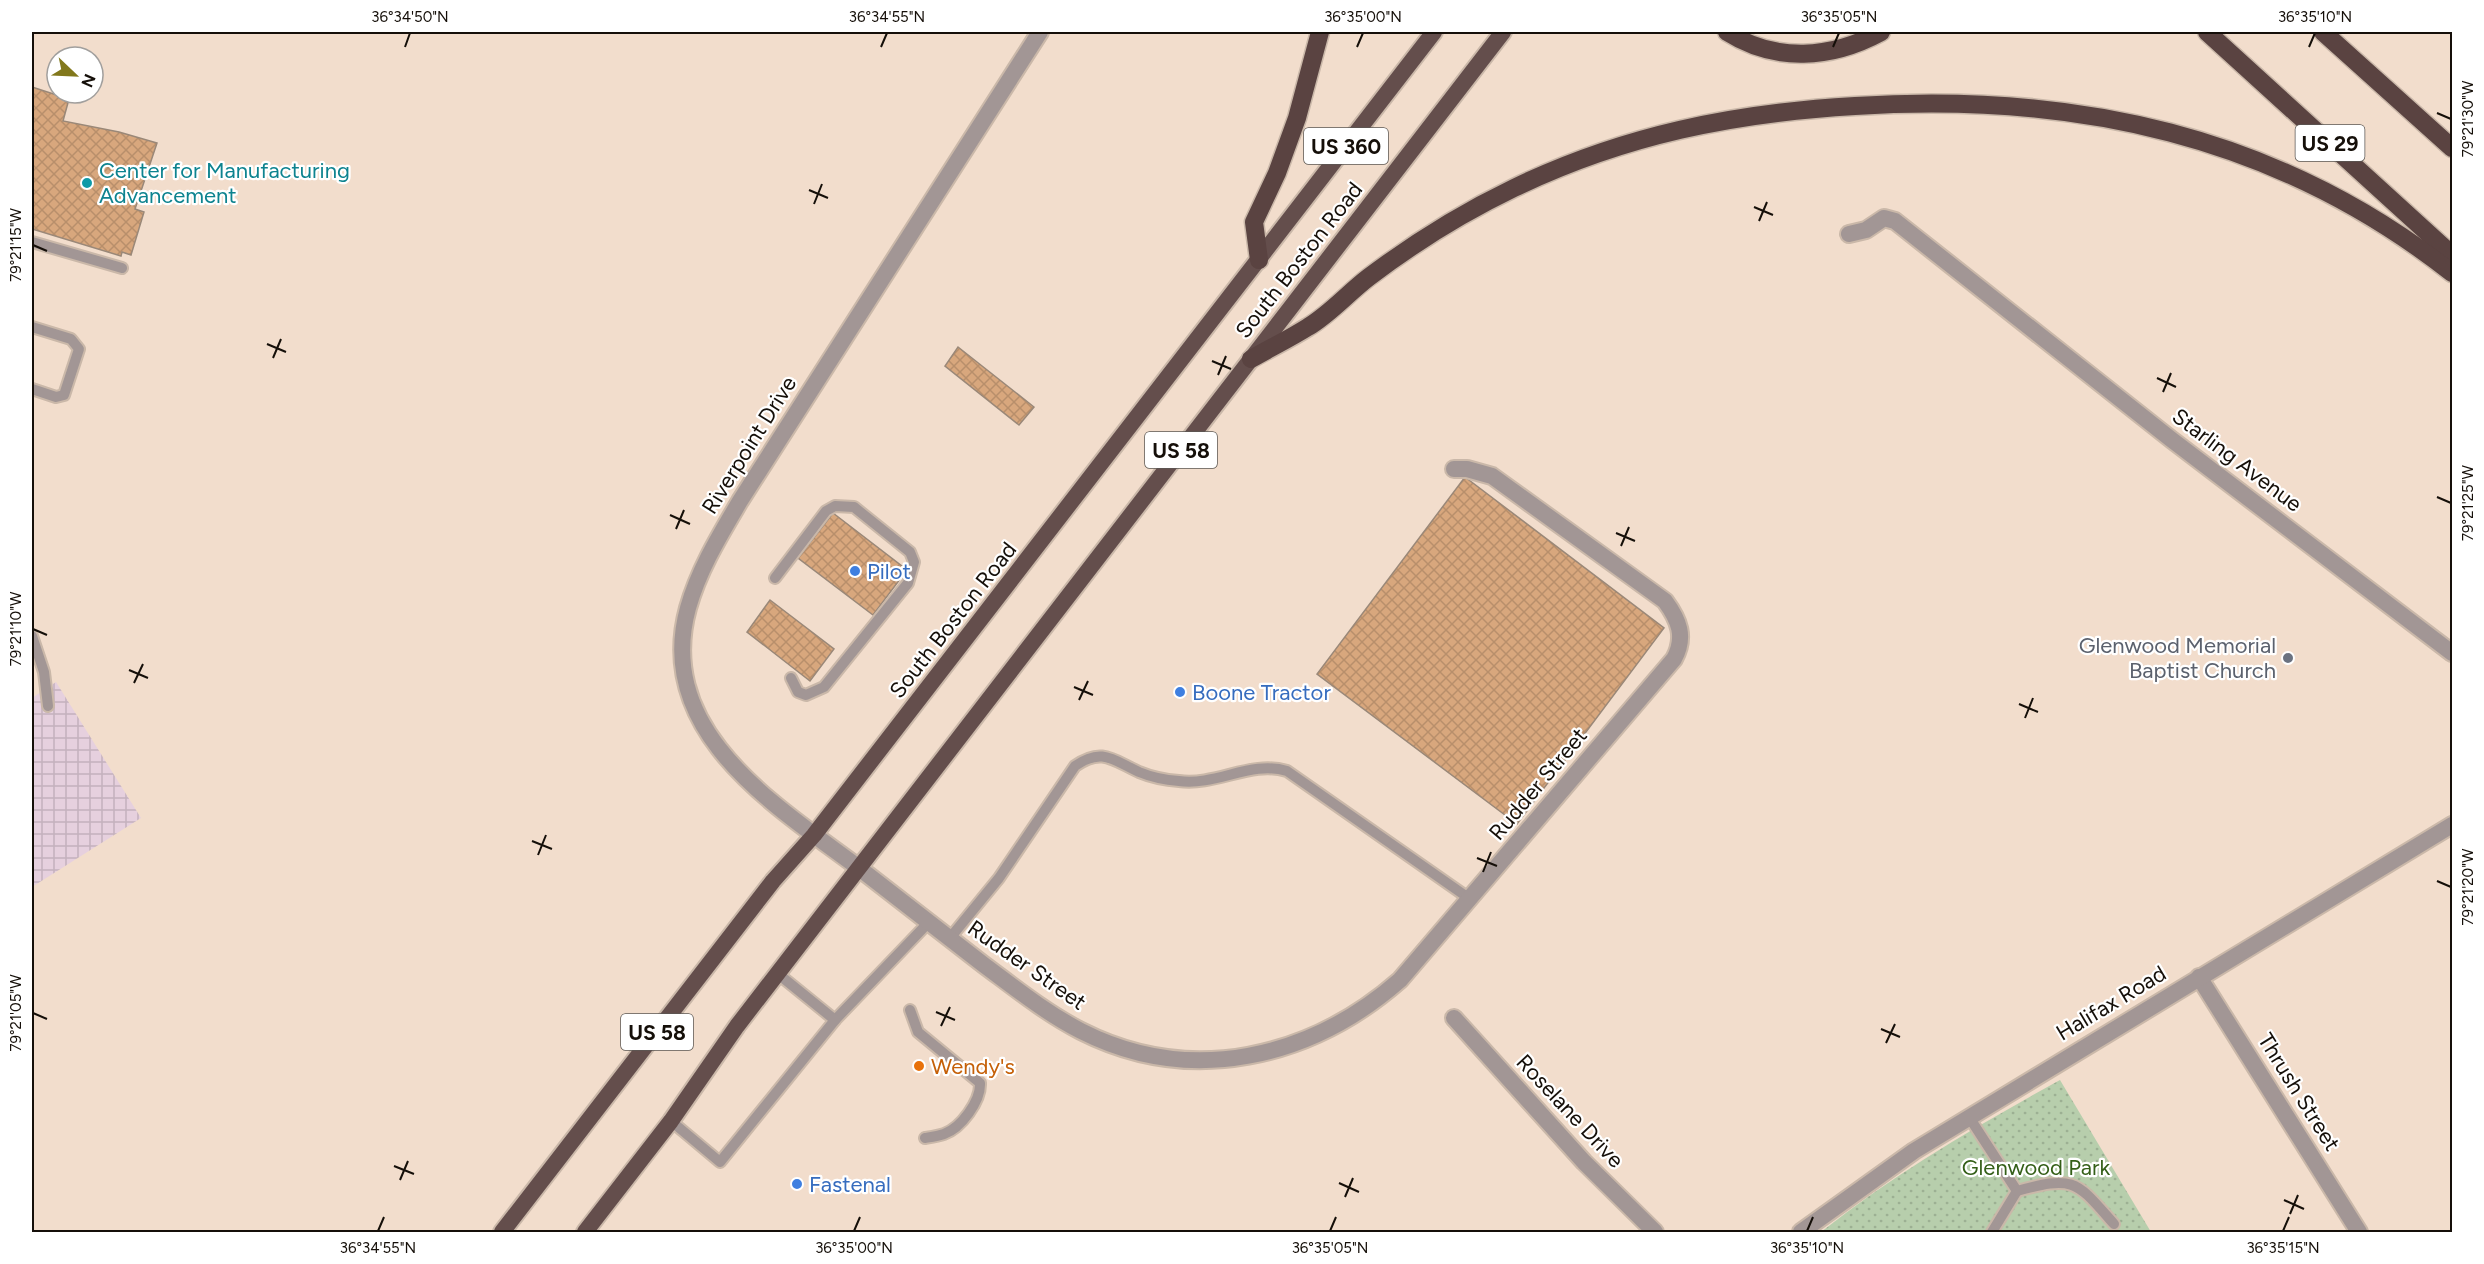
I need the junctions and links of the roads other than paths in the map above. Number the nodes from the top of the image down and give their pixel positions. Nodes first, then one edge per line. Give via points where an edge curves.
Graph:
1 (1040, 32) edge
2 (1320, 32) edge
3 (1434, 32) edge
4 (1503, 32) edge
5 (1727, 32) edge
6 (1881, 32) edge
7 (2206, 32) edge
8 (2323, 32) edge
9 (2452, 148) edge
10 (1849, 234) dead end
11 (32, 242) edge
12 (2452, 255) edge
13 (1259, 260) junction
14 (122, 267) dead end
15 (2452, 273) edge
16 (32, 327) edge
17 (1251, 359) junction
18 (32, 389) edge
19 (1454, 469) dead end
20 (775, 578) dead end
21 (32, 636) edge
22 (2452, 653) edge
23 (791, 678) dead end
24 (48, 706) dead end
25 (2452, 825) edge
26 (814, 835) junction
27 (858, 868) junction
28 (1470, 899) junction
29 (929, 922) junction
30 (950, 938) junction
31 (777, 973) junction
32 (2199, 977) junction
33 (910, 1010) dead end
34 (1454, 1018) dead end
35 (835, 1020) junction
36 (1969, 1117) junction
37 (671, 1122) junction
38 (925, 1138) dead end
39 (2017, 1191) junction
40 (2114, 1224) dead end
41 (502, 1233) edge
42 (585, 1233) edge
43 (1655, 1233) edge
44 (1801, 1233) edge
45 (1992, 1233) edge
46 (2360, 1233) edge

1 - 26 street, Riverpoint Drive via 740,501 699,578 688,609 684,665 695,711 710,739 757,791
2 - 13 highway via 1297,118 1254,222
3 - 13 highway, South Boston Road / US 360
4 - 17 highway, South Boston Road / US 58
5 - 6 highway via 1767,50 1812,55 1859,44
7 - 12 highway, US 29
8 - 9 highway
10 - 22 street, Starling Avenue via 1866,230 1884,218 1895,221 2172,440
11 - 14 lane
13 - 26 highway, South Boston Road / US 58
15 - 17 highway via 2373,217 2318,188 2162,130 2050,108 1983,103 1911,102 1806,109 1676,129 1574,162 1514,188 1414,244 1311,326
16 - 18 lane via 71,339 79,349 64,396
17 - 27 highway, South Boston Road / US 58
19 - 28 street, Rudder Street via 1492,476 1665,601 1681,636 1674,659
20 - 23 lane via 826,511 835,507 854,507 910,552 914,562 908,583 824,687 806,695 798,692
21 - 24 lane via 44,672
25 - 32 street, Halifax Road
26 - 27 street, Riverpoint Drive
26 - 41 highway, South Boston Road / US 58 via 773,881
27 - 29 street, Rudder Street
27 - 31 highway, South Boston Road / US 58
28 - 30 street, Rudder Street via 1400,980 1352,1018 1293,1045 1223,1060 1145,1054 1080,1031 1036,1004
28 - 30 lane via 1287,771 1273,766 1258,767 1212,781 1187,782 1139,772 1100,756 1075,766 999,878
29 - 30 street, Rudder Street
29 - 35 lane
31 - 35 lane
31 - 37 highway, South Boston Road / US 58
32 - 36 street, Halifax Road
32 - 46 street, Thrush Street
33 - 38 lane via 918,1032 980,1083 978,1097 958,1125 946,1133
34 - 43 street, Roselane Drive via 1584,1162
35 - 37 lane via 720,1162
36 - 39 lane
36 - 44 street, Halifax Road via 1914,1151
37 - 42 highway, South Boston Road / US 58
39 - 40 lane via 2053,1181 2082,1188
39 - 45 lane

